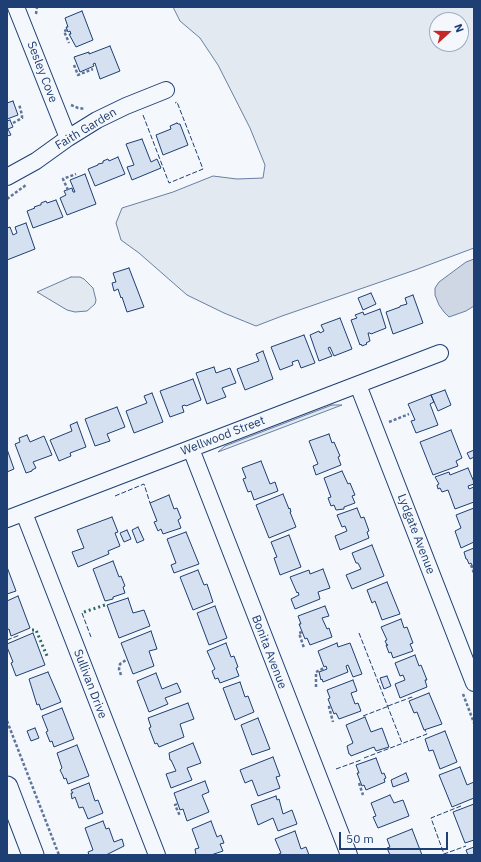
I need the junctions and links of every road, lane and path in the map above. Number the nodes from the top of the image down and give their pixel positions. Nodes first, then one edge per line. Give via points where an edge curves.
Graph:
1 (16, 7) edge
2 (37, 7) edge
3 (37, 20) dead end
4 (67, 30) dead end
5 (69, 43) dead end
6 (74, 65) dead end
7 (93, 69) dead end
8 (166, 90) dead end
9 (19, 104) dead end
10 (70, 104) dead end
11 (92, 107) dead end
12 (13, 123) dead end
13 (68, 138) junction
14 (76, 174) dead end
15 (8, 177) edge
16 (28, 184) dead end
17 (68, 190) dead end
18 (7, 199) edge
19 (440, 353) dead end
20 (358, 385) junction
21 (409, 414) dead end
22 (386, 415) dead end
23 (389, 422) junction
24 (392, 429) dead end
25 (191, 449) junction
26 (24, 513) junction
27 (7, 519) edge
28 (470, 565) dead end
29 (474, 573) edge
30 (302, 632) dead end
31 (304, 648) dead end
32 (126, 660) dead end
33 (324, 668) dead end
34 (121, 675) dead end
35 (467, 685) edge
36 (316, 687) dead end
37 (330, 706) dead end
38 (7, 720) edge
39 (333, 722) dead end
40 (474, 723) edge
41 (359, 783) dead end
42 (7, 787) edge
43 (363, 795) dead end
44 (176, 804) dead end
45 (180, 816) dead end
46 (33, 855) edge
47 (59, 855) edge
48 (157, 855) edge
49 (349, 855) edge

1 - 13 street, Sesley Cove
2 - 3 path
4 - 5 path via 64,31
6 - 7 path via 78,75
8 - 13 street, Faith Garden via 116,110
9 - 12 path via 22,118
10 - 11 path via 77,110
13 - 15 street, Faith Garden
14 - 17 path via 64,179
16 - 18 path
19 - 20 street, Wellwood Street
20 - 25 street, Wellwood Street
20 - 35 street, Lydgate Avenue
21 - 23 path
22 - 23 path
23 - 24 path
25 - 26 street, Wellwood Street
25 - 49 street, Bonita Avenue
26 - 27 street, Wellwood Street
26 - 48 street, Sullivan Drive
28 - 29 path
30 - 31 path via 299,633
32 - 34 path via 120,664
33 - 36 path via 316,672
35 - 40 path
37 - 39 path
38 - 47 path
41 - 43 path
42 - 46 main road
44 - 45 path

